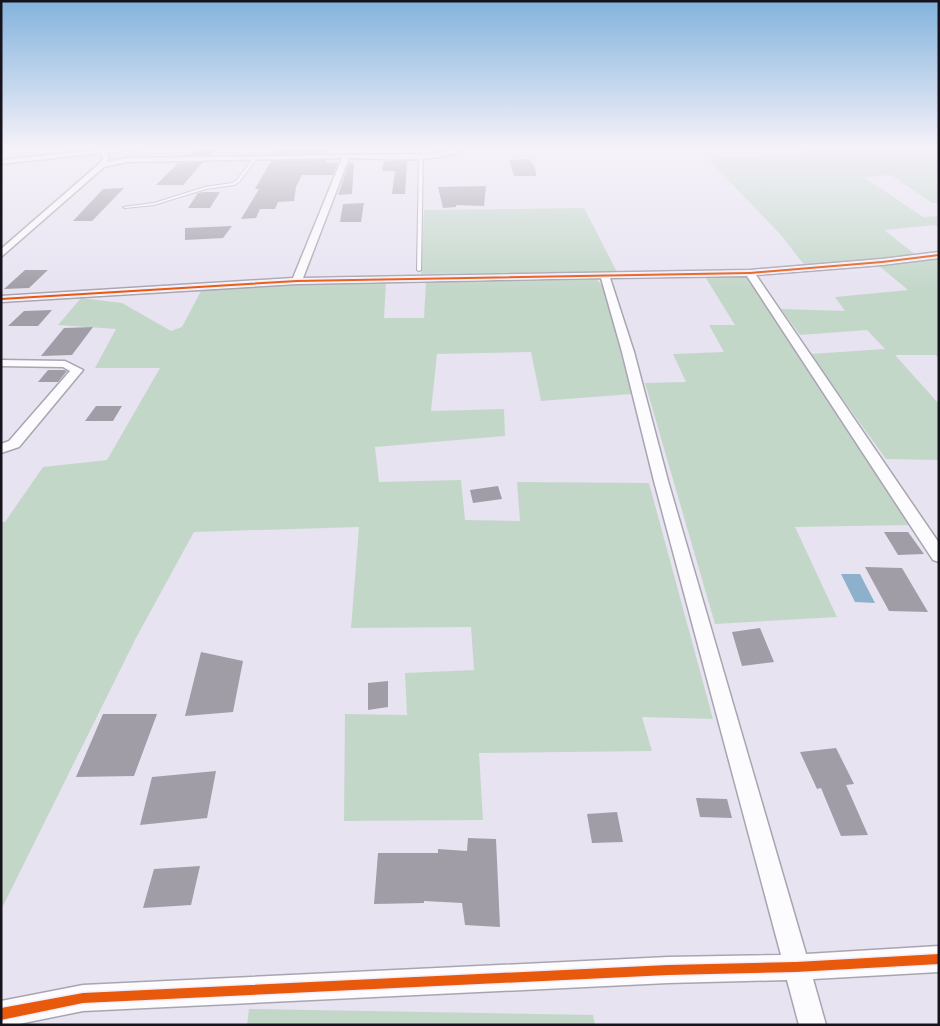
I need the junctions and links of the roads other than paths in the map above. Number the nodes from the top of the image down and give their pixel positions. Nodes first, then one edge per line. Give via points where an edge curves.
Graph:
1 (67, 195) edge
2 (184, 195) edge
3 (331, 195) edge
4 (420, 195) edge
5 (125, 207) dead end
6 (1, 254) edge
7 (939, 255) edge
8 (419, 270) dead end
9 (750, 273) junction
10 (605, 276) junction
11 (297, 281) junction
12 (1, 299) edge
13 (1, 363) edge
14 (1, 449) edge
15 (939, 556) edge
16 (939, 959) edge
17 (796, 967) junction
18 (1, 1014) edge
19 (813, 1025) edge

1 - 6 street
2 - 5 lane via 154,204
3 - 11 street
4 - 8 lane
7 - 9 street
9 - 10 street
9 - 15 street
10 - 11 street
10 - 17 street
11 - 12 street
13 - 14 street via 65,364 77,370 14,444
16 - 17 street
17 - 18 street via 658,970 84,998
17 - 19 street

